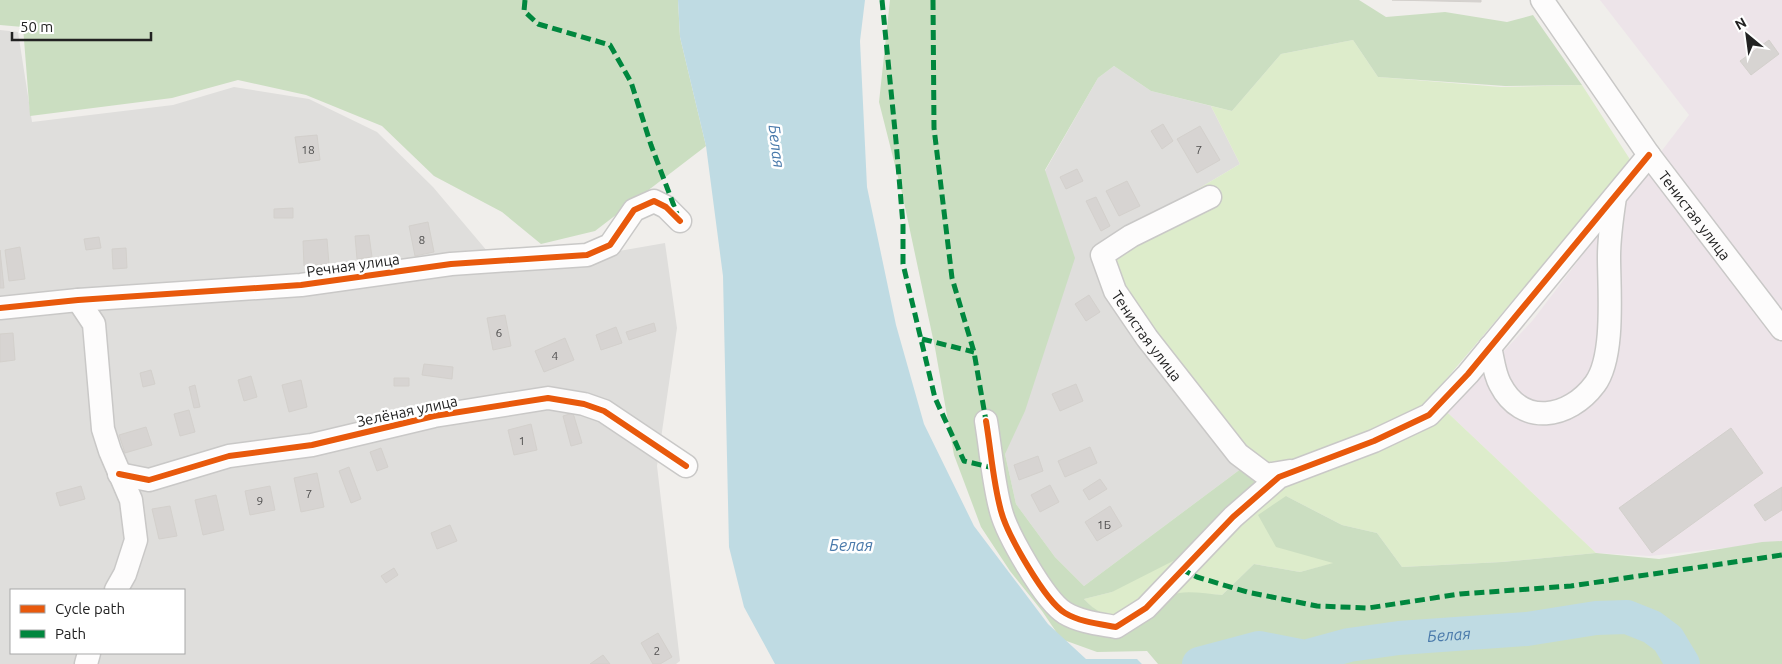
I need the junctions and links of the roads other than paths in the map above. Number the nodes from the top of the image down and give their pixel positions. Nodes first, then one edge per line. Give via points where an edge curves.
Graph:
1 (1542, 0) edge
2 (1649, 155) junction
3 (1615, 196) junction
4 (1210, 197) dead end
5 (680, 221) dead end
6 (78, 300) junction
7 (0, 308) edge
8 (1782, 329) edge
9 (1490, 347) junction
10 (986, 421) dead end
11 (686, 466) dead end
12 (1297, 470) junction
13 (119, 474) junction
14 (117, 589) edge

1 - 2 street, Тенистая улица
2 - 3 street
2 - 8 street, Тенистая улица
3 - 9 street
3 - 9 street via 1610,230 1610,311 1605,357 1597,382 1583,399 1564,410 1543,415 1527,411 1510,400 1499,384
4 - 12 street, Тенистая улица via 1131,236 1102,255 1116,291 1142,330 1238,454 1266,475
5 - 6 street, Речная улица via 666,207 654,201 634,210 610,245 587,255 451,264 301,285
6 - 7 street, Речная улица
6 - 13 street via 94,324 103,430
9 - 12 street via 1429,415 1374,441
10 - 12 street via 1001,513 1047,596 1065,613 1116,627 1146,608 1233,518 1272,483
11 - 13 street, Зелёная улица via 604,411 548,398 434,416 312,445 229,456 149,480
13 - 14 street via 131,500 136,540

